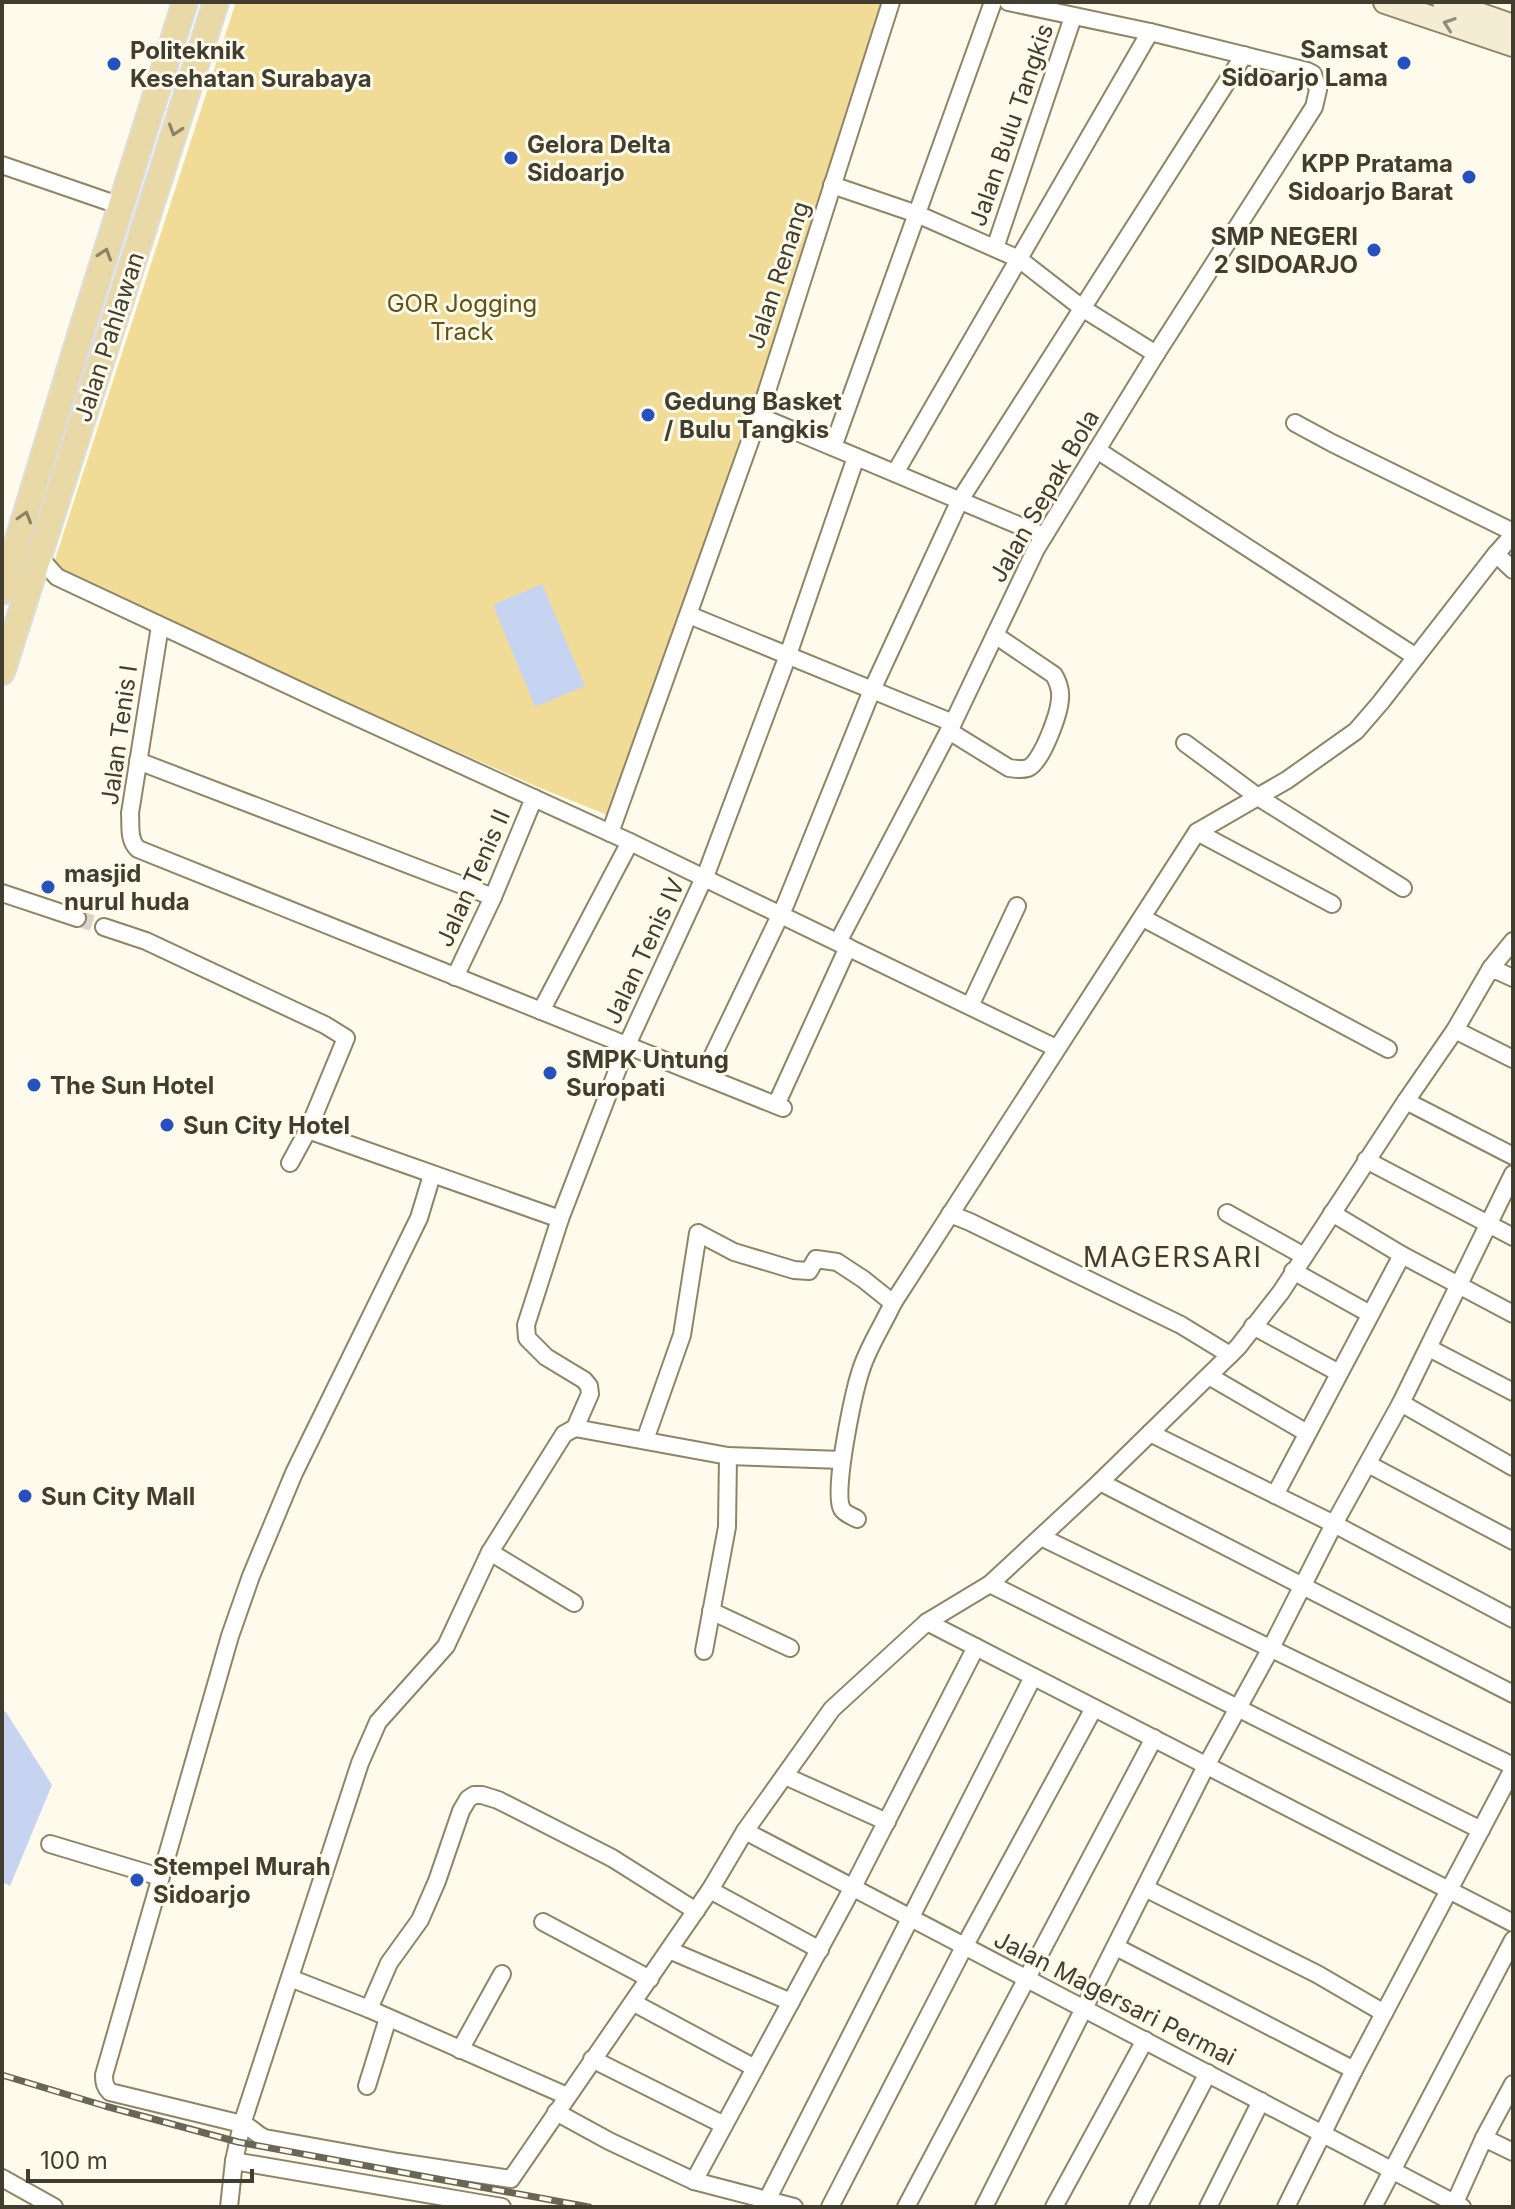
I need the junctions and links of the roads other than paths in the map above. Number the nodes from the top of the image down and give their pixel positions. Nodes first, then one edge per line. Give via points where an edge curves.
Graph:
1 (185, 2) edge
2 (216, 2) edge
3 (891, 2) edge
4 (993, 2) edge
5 (1008, 2) edge
6 (1385, 2) edge
7 (1444, 2) edge
8 (1073, 17) junction
9 (1513, 26) edge
10 (1150, 32) junction
11 (1513, 45) edge
12 (1244, 55) junction
13 (2, 165) edge
14 (832, 185) junction
15 (121, 206) junction
16 (917, 214) junction
17 (995, 248) junction
18 (1019, 259) junction
19 (1082, 308) junction
20 (1156, 354) junction
21 (759, 416) junction
22 (1295, 423) dead end
23 (833, 447) junction
24 (1097, 450) junction
25 (856, 457) junction
26 (895, 473) junction
27 (960, 500) junction
28 (1513, 534) edge
29 (1044, 536) junction
30 (1496, 554) junction
31 (39, 557) junction
32 (1513, 570) edge
33 (57, 577) junction
34 (10, 581) edge
35 (689, 615) junction
36 (160, 626) junction
37 (995, 635) junction
38 (788, 655) junction
39 (1416, 657) junction
40 (2, 672) edge
41 (872, 690) junction
42 (951, 727) junction
43 (1185, 743) dead end
44 (138, 761) junction
45 (1258, 797) junction
46 (534, 798) junction
47 (1197, 832) junction
48 (610, 833) junction
49 (630, 842) junction
50 (704, 877) junction
51 (1403, 888) dead end
52 (2, 893) edge
53 (493, 897) junction
54 (1332, 904) dead end
55 (1017, 906) dead end
56 (781, 913) junction
57 (77, 918) tunnel mouth
58 (1143, 918) junction
59 (104, 927) tunnel mouth
60 (1513, 941) edge
61 (843, 945) junction
62 (1491, 968) junction
63 (455, 977) junction
64 (1513, 978) edge
65 (970, 1006) junction
66 (541, 1011) junction
67 (1455, 1030) junction
68 (627, 1045) junction
69 (1056, 1048) junction
70 (1388, 1049) dead end
71 (1513, 1059) edge
72 (703, 1076) junction
73 (1406, 1101) junction
74 (308, 1130) junction
75 (1513, 1156) edge
76 (1366, 1160) junction
77 (290, 1163) dead end
78 (1513, 1174) edge
79 (432, 1175) junction
80 (1227, 1213) dead end
81 (1332, 1213) junction
82 (950, 1214) junction
83 (560, 1219) junction
84 (1489, 1224) junction
85 (1513, 1237) edge
86 (1402, 1255) junction
87 (1304, 1256) junction
88 (1293, 1271) junction
89 (1459, 1286) junction
90 (893, 1303) junction
91 (1370, 1314) junction
92 (1513, 1314) edge
93 (1253, 1326) junction
94 (1429, 1348) junction
95 (1230, 1355) junction
96 (1339, 1373) junction
97 (1209, 1376) junction
98 (1513, 1392) edge
99 (1401, 1403) junction
100 (575, 1428) junction
101 (1150, 1433) junction
102 (1307, 1433) junction
103 (645, 1440) junction
104 (728, 1456) junction
105 (842, 1460) junction
106 (1368, 1464) junction
107 (1513, 1467) edge
108 (1100, 1482) junction
109 (1275, 1495) junction
110 (857, 1519) dead end
111 (1334, 1524) junction
112 (1041, 1537) junction
113 (1513, 1541) edge
114 (490, 1552) junction
115 (990, 1584) junction
116 (1300, 1587) junction
117 (574, 1603) dead end
118 (711, 1611) junction
119 (1513, 1619) edge
120 (927, 1622) junction
121 (976, 1647) junction
122 (790, 1648) dead end
123 (1271, 1648) junction
124 (704, 1651) dead end
125 (1033, 1677) junction
126 (1513, 1694) edge
127 (1094, 1708) junction
128 (1238, 1708) junction
129 (1154, 1738) junction
130 (1206, 1766) junction
131 (1513, 1767) edge
132 (785, 1776) junction
133 (887, 1822) junction
134 (1481, 1830) junction
135 (745, 1831) junction
136 (50, 1844) dead end
137 (160, 1877) junction
138 (853, 1887) junction
139 (1145, 1888) junction
140 (710, 1890) junction
141 (1448, 1891) junction
142 (696, 1911) junction
143 (910, 1918) junction
144 (543, 1922) dead end
145 (1513, 1923) edge
146 (1513, 1940) edge
147 (964, 1947) junction
148 (1116, 1947) junction
149 (669, 1950) junction
150 (820, 1950) junction
151 (502, 1974) dead end
152 (290, 1978) junction
153 (1026, 1978) junction
154 (650, 1979) junction
155 (791, 2002) junction
156 (634, 2003) junction
157 (369, 2009) junction
158 (1084, 2009) junction
159 (1384, 2013) junction
160 (388, 2018) junction
161 (1145, 2040) junction
162 (460, 2050) junction
163 (592, 2059) junction
164 (755, 2068) junction
165 (1354, 2070) junction
166 (1208, 2073) junction
167 (1513, 2084) edge
168 (367, 2086) dead end
169 (567, 2096) junction
170 (1261, 2101) junction
171 (556, 2112) junction
172 (242, 2124) junction
173 (724, 2125) junction
174 (1322, 2134) junction
175 (1484, 2138) junction
176 (1513, 2152) edge
177 (234, 2161) junction
178 (1392, 2169) junction
179 (2, 2178) edge
180 (694, 2181) junction
181 (767, 2200) junction
182 (1457, 2206) edge
183 (54, 2207) edge
184 (229, 2207) edge
185 (502, 2207) edge
186 (794, 2207) edge
187 (830, 2207) edge
188 (906, 2207) edge
189 (984, 2207) edge
190 (1054, 2207) edge
191 (1138, 2207) edge
192 (1208, 2207) edge
193 (1286, 2207) edge
194 (1373, 2207) edge

1 - 15 main road, Jalan Pahlawan
2 -> 31 main road, Jalan Pahlawan
3 - 14 street, Jalan Renang
4 - 16 street
5 - 8 street
11 -> 6 main road
7 - 9 main road
8 - 10 street
8 - 17 street, Jalan Bulu Tangkis
10 - 12 street
10 - 18 street
12 - 19 street
12 - 20 street, Jalan Sepak Bola via 1313,74 1318,90 1314,107
13 - 15 street
14 - 16 street
14 - 21 street, Jalan Renang
34 -> 15 main road, Jalan Pahlawan
16 - 17 street
16 - 23 street
17 - 18 street
18 - 19 street
18 - 26 street
19 - 20 street
19 - 27 street
20 - 24 street, Jalan Sepak Bola
21 - 23 street
21 - 35 street, Jalan Renang
22 - 28 street
23 - 25 street
24 - 29 street, Jalan Sepak Bola
24 - 39 street
25 - 26 street
25 - 38 street, Jalan Tenis IV
26 - 27 street
27 - 29 street
27 - 41 street
28 - 30 street
29 - 37 street, Jalan Sepak Bola
30 - 32 street
30 - 39 street
31 - 33 street
31 - 34 main road, Jalan Pahlawan
33 - 34 street
33 - 36 street
34 - 40 main road, Jalan Pahlawan
35 - 38 street
35 - 48 street, Jalan Renang
36 - 44 street, Jalan Tenis I
36 - 46 street
37 - 42 street, Jalan Sepak Bola
37 - 42 street via 1054,675 1059,684 1061,700 1038,760 1029,768 1009,768
38 - 41 street
38 - 50 street, Jalan Tenis IV
39 - 45 street via 1356,731
41 - 42 street
41 - 56 street
42 - 61 street, Jalan Sepak Bola
43 - 45 street
44 - 53 street
44 - 63 street, Jalan Tenis I via 130,813 131,837 138,849
45 - 47 street
45 - 51 street
46 - 48 street
46 - 53 street, Jalan Tenis II
47 - 54 street
47 - 58 street
48 - 49 street
49 - 50 street
49 - 66 street
50 - 56 street
50 - 68 street, Jalan Tenis IV
52 - 57 street
53 - 63 street, Jalan Tenis II
55 - 65 street
56 - 61 street
56 - 72 street
58 - 69 street
58 - 70 street
59 - 74 street via 146,941 346,1038
60 - 62 street
61 - 65 street
61 - 72 street, Jalan Sepak Bola via 779,1107
62 - 64 street
62 - 67 street
63 - 66 street
65 - 69 street
66 - 68 street
67 - 71 street
67 - 73 street
68 - 72 street
68 - 83 street, Jalan Tenis IV
69 - 82 street
73 - 75 street
73 - 76 street
74 - 77 street
74 - 79 street
76 - 81 street
76 - 84 street
78 - 84 street
79 - 83 street
79 - 137 street via 419,1218 294,1473 251,1576
80 - 87 street
81 - 86 street
81 - 87 street
82 - 90 street
82 - 95 street via 1181,1325
83 - 100 street, Jalan Tenis IV via 526,1325 527,1338 546,1357 589,1386
84 - 85 street
84 - 89 street
86 - 89 street
86 - 91 street
87 - 88 street
88 - 91 street
88 - 93 street
89 - 92 street
89 - 94 street
90 - 103 street via 837,1262 816,1259 809,1271 794,1270 734,1252 698,1233 682,1335
90 - 105 street via 862,1367
91 - 96 street
93 - 95 street
93 - 96 street
94 - 98 street
94 - 99 street
95 - 97 street
96 - 102 street
97 - 101 street
97 - 102 street
99 - 106 street
99 - 107 street
100 - 103 street
100 - 114 street via 564,1434
101 - 108 street
101 - 109 street
102 - 109 street
103 - 104 street
104 - 105 street
104 - 118 street via 727,1527
105 - 110 street via 841,1508
106 - 111 street
106 - 113 street
108 - 112 street
108 - 116 street
109 - 111 street
111 - 116 street
111 - 119 street
112 - 115 street
112 - 123 street
114 - 117 street
114 - 152 street via 446,1646 378,1722
115 - 120 street
115 - 128 street
116 - 123 street
116 - 126 street
118 - 122 street
118 - 124 street
120 - 121 street
120 - 132 street via 832,1709
121 - 125 street
121 - 133 street
123 - 128 street
123 - 131 street
125 - 127 street
125 - 143 street
127 - 129 street
127 - 147 street
128 - 130 street
128 - 134 street
129 - 130 street
129 - 153 street
130 - 139 street
130 - 141 street
131 - 134 street
132 - 133 street
132 - 135 street
133 - 138 street
134 - 141 street
135 - 138 street, Jalan Magersari Permai
135 - 140 street
136 - 137 street
137 - 172 street via 104,2075 105,2088
138 - 143 street, Jalan Magersari Permai
138 - 150 street
139 - 148 street
139 - 159 street
140 - 142 street
140 - 150 street
141 - 145 street
141 - 159 street
142 - 149 street
142 - 157 street via 612,1858 498,1800 474,1795 461,1811 420,1920 389,1963
143 - 147 street, Jalan Magersari Permai
143 - 181 street
144 - 154 street
146 - 178 street
147 - 153 street, Jalan Magersari Permai
147 - 187 street
148 - 158 street
148 - 165 street
149 - 154 street
149 - 155 street
150 - 155 street
151 - 162 street
152 - 157 street
152 - 172 street
153 - 158 street, Jalan Magersari Permai
153 - 188 street
154 - 156 street
155 - 164 street
156 - 163 street
156 - 164 street
157 - 160 street
158 - 161 street, Jalan Magersari Permai
158 - 189 street
159 - 165 street
160 - 162 street
160 - 168 street
161 - 166 street, Jalan Magersari Permai
161 - 190 street
162 - 169 street
163 - 169 street
163 - 173 street
164 - 173 street
165 - 174 street
166 - 170 street, Jalan Magersari Permai
166 - 191 street
167 - 175 street
169 - 171 street
170 - 174 street, Jalan Magersari Permai
170 - 192 street
171 - 172 street via 511,2179 265,2138
171 - 180 street
172 - 177 street
173 - 180 street
174 - 178 street, Jalan Magersari Permai
174 - 193 street
175 - 176 street
175 - 182 street
177 - 184 street
177 - 185 street
178 - 182 street, Jalan Magersari Permai
178 - 194 street
179 - 183 street
180 - 181 street
181 - 186 street

